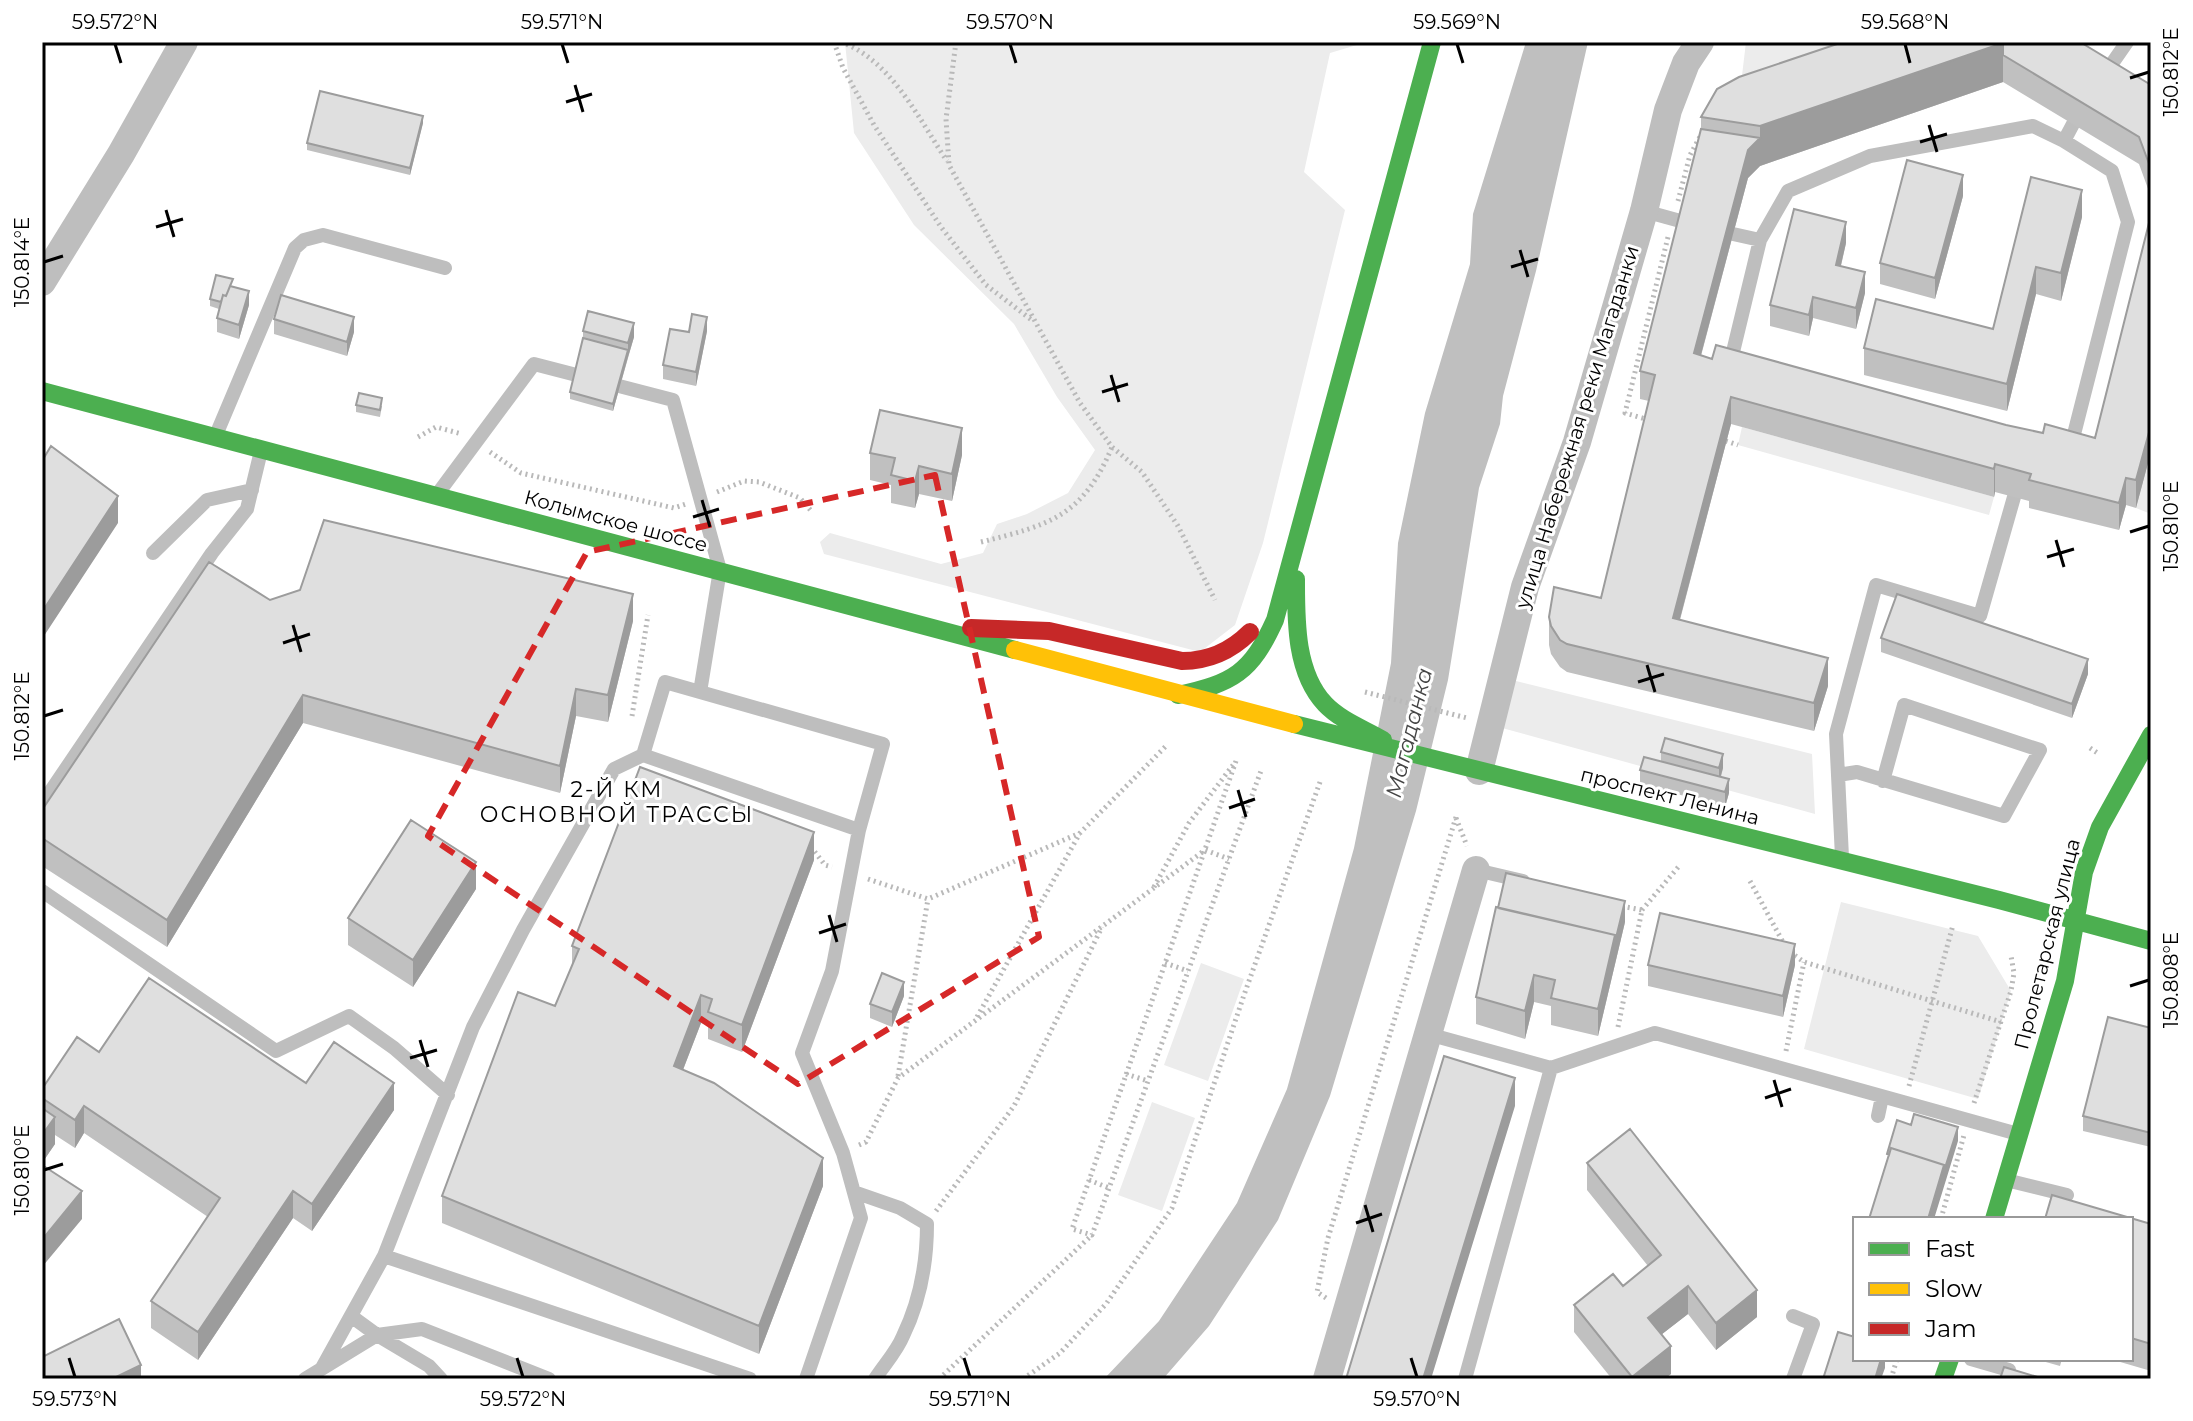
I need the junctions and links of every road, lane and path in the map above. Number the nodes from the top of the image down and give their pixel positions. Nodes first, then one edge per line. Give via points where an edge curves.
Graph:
1 (184, 42) edge
2 (834, 42) edge
3 (841, 42) edge
4 (956, 42) edge
5 (1432, 42) edge
6 (1700, 42) edge
7 (2127, 42) edge
8 (2100, 82) edge
9 (2073, 124) edge
10 (2064, 141) junction
11 (949, 165) junction
12 (1644, 211) junction
13 (1684, 222) edge
14 (1733, 234) edge
15 (1760, 240) junction
16 (445, 268) dead end
17 (42, 282) edge
18 (1037, 324) junction
19 (1762, 364) edge
20 (42, 391) edge
21 (216, 436) junction
22 (418, 437) dead end
23 (476, 442) junction
24 (2058, 442) edge
25 (1112, 447) junction
26 (261, 450) junction
27 (252, 490) junction
28 (436, 497) junction
29 (2014, 497) edge
30 (700, 499) junction
31 (812, 512) dead end
32 (981, 542) dead end
33 (1295, 543) junction
34 (153, 553) dead end
35 (720, 570) junction
36 (1215, 600) dead end
37 (921, 626) junction
38 (1362, 691) dead end
39 (700, 692) junction
40 (1178, 695) junction
41 (1475, 720) dead end
42 (2151, 735) edge
43 (1167, 745) dead end
44 (2090, 748) dead end
45 (1401, 751) junction
46 (2099, 754) dead end
47 (643, 755) junction
48 (1262, 768) dead end
49 (1472, 769) junction
50 (1838, 775) junction
51 (1883, 781) junction
52 (1320, 782) dead end
53 (42, 804) edge
54 (1456, 817) dead end
55 (859, 830) junction
56 (1205, 850) junction
57 (1229, 859) junction
58 (1842, 861) junction
59 (1680, 865) dead end
60 (1476, 870) joint
61 (1750, 881) dead end
62 (1536, 884) edge
63 (1153, 889) junction
64 (42, 891) edge
65 (928, 899) dead end
66 (1626, 907) edge
67 (1642, 910) junction
68 (2076, 919) junction
69 (1953, 925) dead end
70 (1103, 926) junction
71 (2151, 941) edge
72 (2011, 956) dead end
73 (1804, 962) junction
74 (1165, 963) junction
75 (1188, 971) junction
76 (1933, 1000) junction
77 (975, 1021) junction
78 (2001, 1022) junction
79 (1428, 1034) junction
80 (1614, 1047) junction
81 (1551, 1068) junction
82 (1782, 1068) junction
83 (1126, 1073) junction
84 (898, 1078) junction
85 (1148, 1081) junction
86 (448, 1095) junction
87 (1882, 1097) junction
88 (1905, 1103) junction
89 (1878, 1116) dead end
90 (1968, 1120) junction
91 (2019, 1134) junction
92 (843, 1153) junction
93 (2006, 1179) junction
94 (1089, 1180) junction
95 (1109, 1188) junction
96 (854, 1192) junction
97 (2067, 1195) dead end
98 (1942, 1217) edge
99 (1995, 1217) edge
100 (927, 1224) junction
101 (1092, 1235) junction
102 (384, 1256) junction
103 (1317, 1292) dead end
104 (351, 1316) junction
105 (1793, 1316) dead end
106 (377, 1335) junction
107 (1978, 1361) edge
108 (322, 1368) junction
109 (2009, 1370) edge
110 (305, 1379) edge
111 (441, 1379) edge
112 (549, 1379) edge
113 (750, 1379) edge
114 (806, 1379) edge
115 (875, 1379) edge
116 (939, 1379) edge
117 (1023, 1379) edge
118 (1327, 1379) edge
119 (1465, 1379) edge
120 (1793, 1379) edge

1 - 17 street
2 - 18 path via 874,125 941,227 986,285
3 - 11 path via 862,49 902,92
4 - 11 path via 946,119
5 - 33 main road
6 - 12 street, улица Набережная реки Магаданки via 1668,110
7 - 8 lane
9 - 10 lane
10 - 15 lane via 2033,126 1870,156 1788,191
10 - 24 lane via 2112,171 2128,222 2071,446
11 - 18 path
12 - 13 lane
12 - 49 street, улица Набережная реки Магаданки via 1577,442 1525,587
14 - 15 lane
15 - 19 lane via 1732,356
16 - 21 lane via 323,235 304,240 295,248
18 - 25 path via 1080,403
20 - 21 main road, Колымское шоссе
21 - 26 main road, Колымское шоссе
22 - 23 path via 436,427
23 - 28 lane
23 - 30 path via 521,473 674,508
23 - 30 lane via 534,364 673,400
25 - 32 path via 1099,479 1071,509 1028,531
25 - 36 path via 1142,472 1178,526
26 - 27 lane
26 - 28 main road, Колымское шоссе
27 - 34 lane via 207,500
27 - 53 lane via 247,509
28 - 35 main road, Колымское шоссе
29 - 50 lane via 1980,616 1876,585 1836,734
30 - 31 path via 744,481 759,482 800,498
30 - 35 lane
33 - 37 main road via 1257,624 1233,647 1206,660 1182,661 1049,631
33 - 40 main road via 1281,605 1253,658 1224,682
33 - 45 main road via 1297,630 1315,692 1329,708
35 - 37 main road, Колымское шоссе
35 - 39 lane
37 - 40 main road, Колымское шоссе
38 - 41 path
39 - 47 lane via 665,682
39 - 55 lane via 883,744
40 - 45 main road, проспект Ленина
42 - 68 main road, Пролетарская улица via 2100,827 2084,872
43 - 77 path via 1080,833
44 - 46 path
45 - 49 main road, проспект Ленина
47 - 55 lane
47 - 86 lane via 614,769 480,1013
48 - 57 path
49 - 58 main road, проспект Ленина
50 - 51 lane via 1857,772
50 - 58 lane
51 - 51 lane via 2004,816 2040,750 1904,705
52 - 117 path via 1172,1208 1106,1304 1060,1353
54 - 103 path via 1328,1238
55 - 92 lane via 832,971 802,1053
56 - 57 path
56 - 63 path
56 - 63 path via 1236,761 1189,823
56 - 74 path
57 - 75 path
58 - 68 main road, проспект Ленина
59 - 67 path
60 - 62 lane
60 - 79 street
61 - 73 path via 1786,949
63 - 70 path
64 - 86 lane via 276,1051 349,1016
65 - 84 path
66 - 67 path
67 - 80 path
68 - 71 main road, проспект Ленина
68 - 91 main road, Пролетарская улица via 2065,981
69 - 76 path
70 - 77 path
70 - 100 path via 1014,1106
72 - 78 path via 2014,973
73 - 76 path
73 - 82 path
74 - 75 path
74 - 83 path
75 - 85 path
76 - 78 path
76 - 88 path
77 - 84 path
78 - 90 path
79 - 81 lane
79 - 118 street
80 - 81 lane
80 - 82 lane via 1655,1033
81 - 119 lane
82 - 87 lane
83 - 85 path
83 - 94 path
84 - 92 path via 866,1142
85 - 95 path
86 - 102 lane
87 - 88 lane
87 - 89 lane
88 - 90 lane
90 - 91 lane
90 - 98 path
91 - 93 main road, Пролетарская улица
92 - 96 lane
93 - 97 lane
93 - 99 main road, Пролетарская улица
94 - 95 path
94 - 101 path via 1072,1229
95 - 101 path
96 - 100 lane
96 - 114 lane via 861,1218
100 - 115 lane via 919,1292 903,1338
101 - 116 path
102 - 104 lane
102 - 113 lane
104 - 106 lane
104 - 108 lane
105 - 120 lane via 1813,1324
106 - 108 lane
106 - 111 lane
106 - 112 lane via 422,1329
107 - 109 lane
108 - 110 lane

